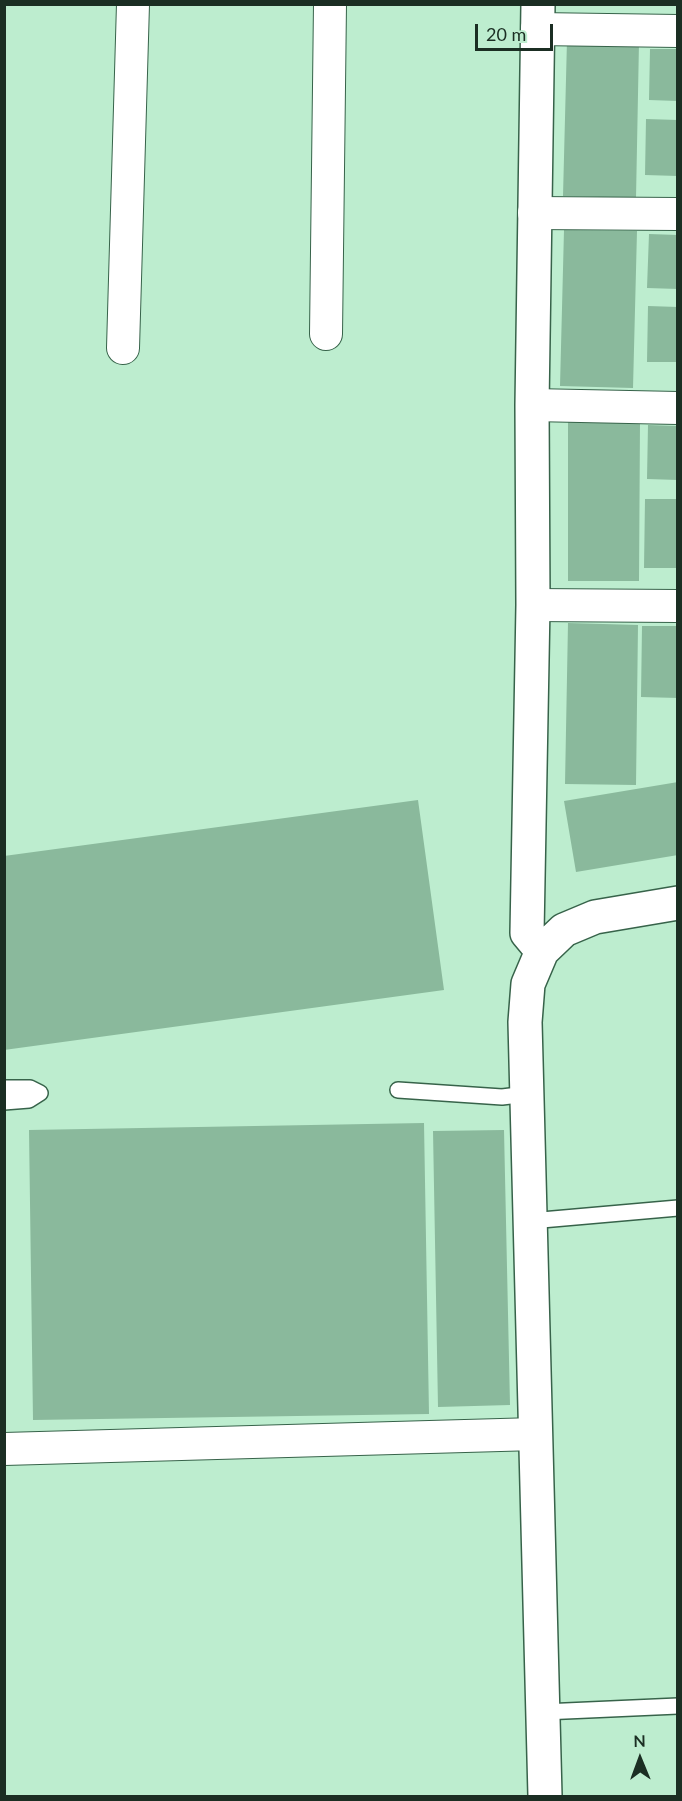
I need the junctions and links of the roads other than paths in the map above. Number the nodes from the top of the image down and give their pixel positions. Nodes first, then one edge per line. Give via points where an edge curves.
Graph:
1 (133, 4) edge
2 (330, 4) edge
3 (538, 17) edge
4 (678, 31) edge
5 (534, 213) junction
6 (678, 214) edge
7 (326, 334) dead end
8 (123, 348) dead end
9 (532, 405) junction
10 (678, 408) edge
11 (533, 605) junction
12 (678, 606) edge
13 (678, 903) edge
14 (542, 951) junction
15 (4, 1088) edge
16 (398, 1090) dead end
17 (527, 1094) junction
18 (4, 1102) edge
19 (678, 1208) edge
20 (530, 1221) junction
21 (536, 1434) junction
22 (4, 1449) edge
23 (678, 1707) edge
24 (543, 1712) junction
25 (545, 1797) edge

1 - 8 street
2 - 7 street
3 - 4 street
3 - 5 street
5 - 6 street
5 - 9 street
9 - 10 street
9 - 11 street
11 - 12 street
11 - 14 street via 527,933
13 - 14 street via 595,916 564,930
14 - 17 street via 528,984
15 - 18 lane via 30,1088 40,1093 29,1100
16 - 17 lane via 502,1097
17 - 20 street
19 - 20 lane
20 - 21 street
21 - 22 street
21 - 24 street
23 - 24 lane
24 - 25 street

